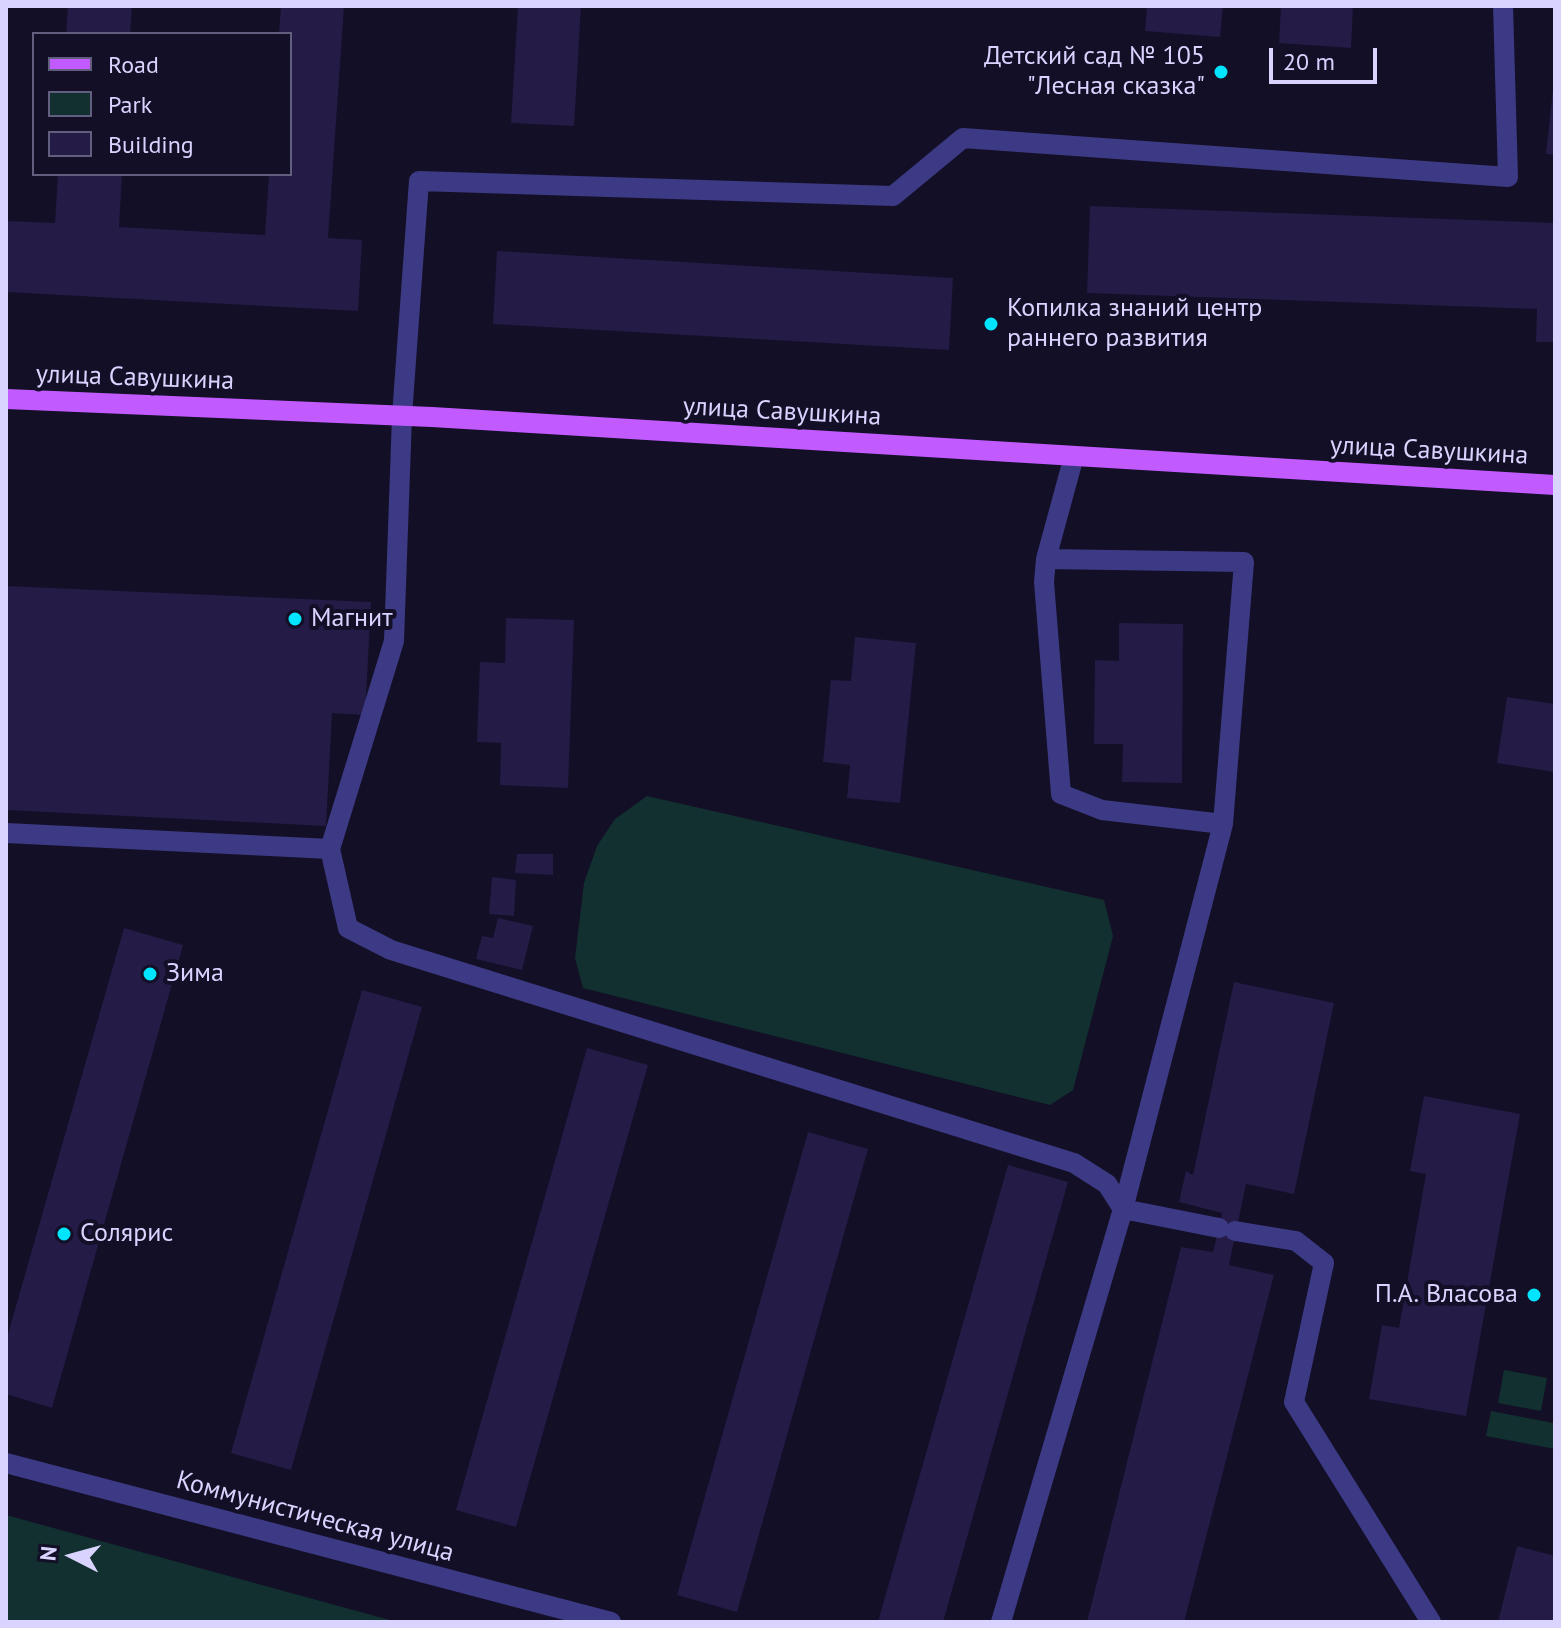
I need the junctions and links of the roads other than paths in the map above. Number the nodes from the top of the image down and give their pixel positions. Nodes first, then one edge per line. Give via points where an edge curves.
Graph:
1 (1503, 6) edge
2 (6, 399) edge
3 (402, 416) junction
4 (1074, 456) junction
5 (1555, 485) edge
6 (1046, 559) junction
7 (1223, 824) junction
8 (6, 833) edge
9 (330, 849) junction
10 (1123, 1209) junction
11 (6, 1463) edge
12 (611, 1622) edge
13 (1001, 1622) edge
14 (1431, 1622) edge

1 - 3 street via 1508,177 963,138 893,196 419,181
2 - 3 main road, улица Савушкина
3 - 4 main road, улица Савушкина
3 - 9 street via 394,641
4 - 5 main road, улица Савушкина
4 - 6 street
6 - 7 street via 1061,794 1102,810
6 - 7 street via 1244,562
7 - 10 street
8 - 9 street
9 - 10 street via 348,928 391,950 1074,1163 1107,1184
10 - 13 street
10 - 14 street via 1296,1241 1324,1263 1294,1402
11 - 12 street, Коммунистическая улица

